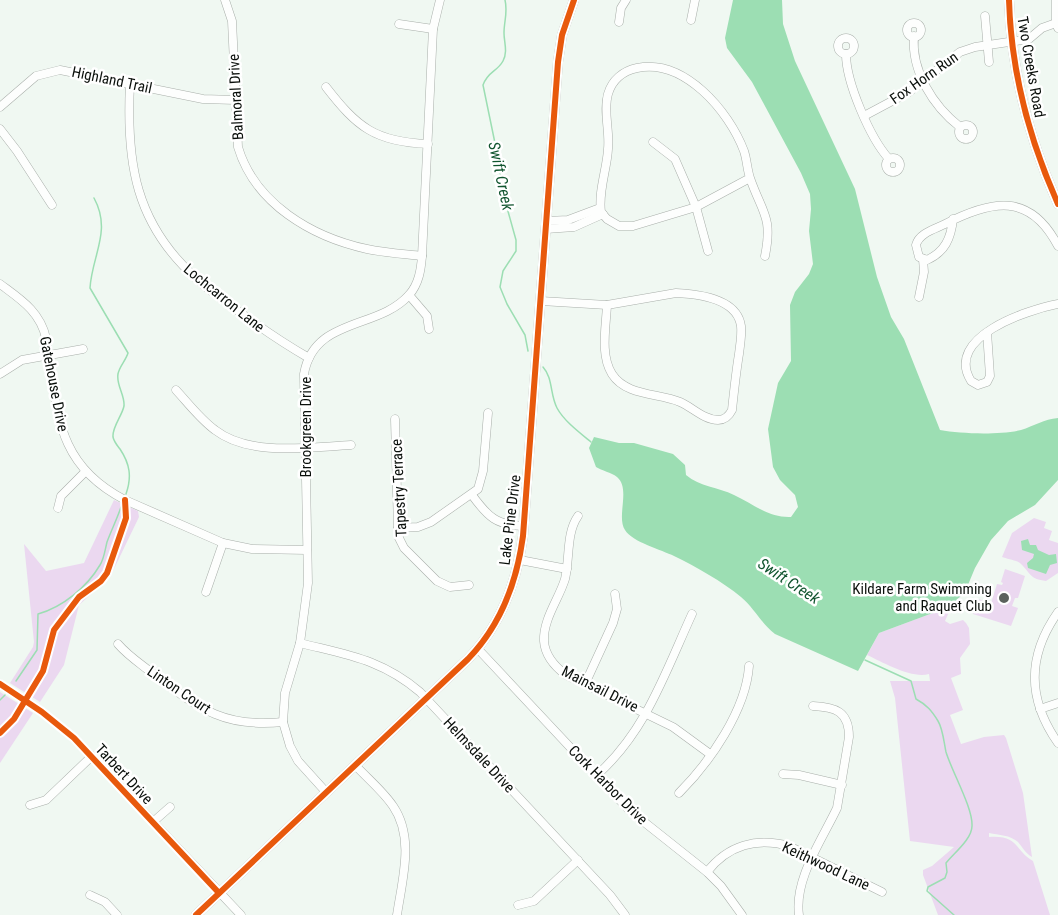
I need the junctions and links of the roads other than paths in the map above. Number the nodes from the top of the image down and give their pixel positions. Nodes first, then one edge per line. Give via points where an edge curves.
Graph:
1 (225, 0) edge
2 (440, 0) edge
3 (574, 0) edge
4 (626, 0) edge
5 (695, 0) edge
6 (1009, 0) edge
7 (1056, 0) edge
8 (985, 16) dead end
9 (691, 21) dead end
10 (620, 22) dead end
11 (399, 24) dead end
12 (1057, 25) edge
13 (433, 29) junction
14 (914, 36) dead end
15 (1012, 42) junction
16 (987, 45) junction
17 (846, 54) dead end
18 (989, 62) dead end
19 (923, 82) junction
20 (130, 84) junction
21 (326, 87) dead end
22 (235, 100) junction
23 (0, 107) edge
24 (864, 116) junction
25 (960, 127) dead end
26 (0, 129) edge
27 (653, 142) dead end
28 (428, 144) junction
29 (889, 159) dead end
30 (750, 178) junction
31 (1058, 204) edge
32 (52, 205) dead end
33 (696, 207) junction
34 (601, 211) junction
35 (953, 219) junction
36 (546, 225) junction
37 (1058, 246) edge
38 (708, 251) dead end
39 (422, 256) junction
40 (765, 256) dead end
41 (923, 259) junction
42 (0, 284) edge
43 (409, 295) junction
44 (919, 297) dead end
45 (541, 301) junction
46 (1058, 304) edge
47 (607, 305) junction
48 (429, 329) dead end
49 (987, 332) junction
50 (83, 349) dead end
51 (48, 354) junction
52 (309, 358) junction
53 (0, 374) edge
54 (176, 390) dead end
55 (488, 413) dead end
56 (395, 419) dead end
57 (351, 446) dead end
58 (305, 447) junction
59 (85, 472) junction
60 (472, 495) junction
61 (58, 508) dead end
62 (578, 516) dead end
63 (524, 526) junction
64 (398, 528) junction
65 (223, 543) junction
66 (308, 550) junction
67 (520, 560) junction
68 (567, 569) junction
69 (469, 585) dead end
70 (206, 592) dead end
71 (615, 594) dead end
72 (1058, 612) edge
73 (692, 614) dead end
74 (300, 643) junction
75 (118, 644) dead end
76 (478, 649) junction
77 (749, 666) dead end
78 (0, 684) edge
79 (585, 684) junction
80 (426, 698) junction
81 (1058, 703) edge
82 (813, 706) dead end
83 (1040, 709) junction
84 (647, 713) junction
85 (283, 722) junction
86 (1058, 743) edge
87 (710, 754) junction
88 (92, 756) junction
89 (355, 765) junction
90 (783, 774) dead end
91 (597, 775) junction
92 (842, 785) junction
93 (326, 792) junction
94 (679, 793) dead end
95 (30, 805) dead end
96 (170, 807) dead end
97 (153, 822) junction
98 (813, 857) junction
99 (578, 860) junction
100 (707, 872) junction
101 (219, 892) junction
102 (882, 892) dead end
103 (90, 895) dead end
104 (518, 905) dead end
105 (117, 915) edge
106 (195, 915) edge
107 (241, 915) edge
108 (397, 915) edge
109 (625, 915) edge
110 (742, 915) edge
111 (799, 915) edge

1 - 22 street, Balmoral Drive via 232,21
2 - 13 street
3 - 36 street, Lake Pine Drive via 558,62
4 - 10 street
5 - 9 street
6 - 15 street, Two Creeks Road
7 - 12 street
8 - 16 street
11 - 13 street
12 - 15 street, Fox Horn Run via 1042,28 1029,39
13 - 28 street
14 - 19 street via 914,58
15 - 16 street, Fox Horn Run
15 - 31 street, Two Creeks Road via 1030,129
16 - 18 street
16 - 19 street, Fox Horn Run via 960,52
17 - 24 street via 850,79
19 - 24 street, Fox Horn Run
19 - 25 street
20 - 22 street, Highland Trail via 203,99
20 - 23 street, Highland Trail via 51,71 29,81
20 - 52 street, Lochcarron Lane via 129,144 134,174 143,204 165,244 209,290
21 - 28 street via 369,131 397,142
22 - 39 street, Balmoral Drive via 237,140 245,165 262,192 279,208 351,245
24 - 29 street
26 - 32 street
27 - 33 street via 675,159
28 - 39 street
30 - 33 street
30 - 34 street via 744,153 728,122 693,82 665,68 636,68 615,80 608,94 608,148
30 - 40 street via 768,220
33 - 34 street via 626,227 612,223
33 - 38 street
34 - 36 street via 574,227
35 - 37 street via 992,205 1015,207 1038,218
35 - 41 street via 952,234 944,247 931,259
35 - 41 street via 919,237 916,250
36 - 45 street, Lake Pine Drive
39 - 43 street via 420,275
41 - 44 street
42 - 51 street, Gatehouse Drive via 35,314 45,333
43 - 48 street via 427,316
43 - 52 street, Brookgreen Drive via 383,313 331,334 315,347
45 - 47 street
45 - 63 street, Lake Pine Drive
46 - 49 street via 1022,313
47 - 47 street via 685,294 732,308 742,329 729,415 713,419 678,401 618,382 605,353
49 - 49 street via 973,343 966,356 969,378 978,385 990,376
50 - 51 street
51 - 53 street via 22,360
51 - 59 street, Gatehouse Drive via 61,430
52 - 58 street, Brookgreen Drive via 304,379
54 - 58 street via 213,429 228,438 254,447
55 - 60 street via 482,479
56 - 64 street, Tapestry Terrace
57 - 58 street
58 - 66 street, Brookgreen Drive
59 - 61 street via 61,496
59 - 65 street, Gatehouse Drive via 117,496
60 - 63 street via 484,513 495,520
60 - 64 street via 431,522
62 - 68 street, Mainsail Drive via 571,526
63 - 67 street, Lake Pine Drive
64 - 69 street, Tapestry Terrace via 404,548 437,581 450,587
65 - 66 street, Gatehouse Drive via 252,549
65 - 70 street
66 - 74 street, Brookgreen Drive
67 - 68 street
67 - 76 street, Lake Pine Drive via 504,606
68 - 79 street, Mainsail Drive via 544,632 545,645 554,665
71 - 79 street via 617,609 613,623
72 - 83 street via 1041,645 1035,668
73 - 84 street
74 - 80 street, Helmsdale Drive via 382,666
74 - 85 street, Brookgreen Drive via 287,684
75 - 85 street, Linton Court via 210,713 249,724
76 - 80 street, Lake Pine Drive
76 - 91 street, Cork Harbor Drive
77 - 87 street via 745,690
78 - 88 street, Tarbert Drive via 59,724
79 - 84 street, Mainsail Drive
80 - 89 street, Lake Pine Drive
80 - 99 street, Helmsdale Drive
81 - 83 street
82 - 92 street via 831,707 847,721 849,737
83 - 86 street
84 - 87 street, Mainsail Drive
84 - 91 street via 628,742
85 - 93 street, Brookgreen Drive via 298,761
87 - 94 street
88 - 95 street via 46,800
88 - 97 street, Tarbert Drive
89 - 93 street, Lake Pine Drive
89 - 108 street via 390,802 402,827 405,851
90 - 92 street
91 - 100 street, Cork Harbor Drive via 646,825
92 - 98 street via 837,808
93 - 101 street, Lake Pine Drive
96 - 97 street, Tarbert Drive
97 - 101 street, Tarbert Drive
98 - 100 street, Keithwood Lane via 783,844 754,842 729,851
98 - 102 street, Keithwood Lane
98 - 111 street via 800,887
99 - 104 street via 534,901
99 - 109 street, Helmsdale Drive
100 - 110 street, Cork Harbor Drive
101 - 106 street, Lake Pine Drive
101 - 107 street, Tarbert Drive
103 - 105 street via 105,902

